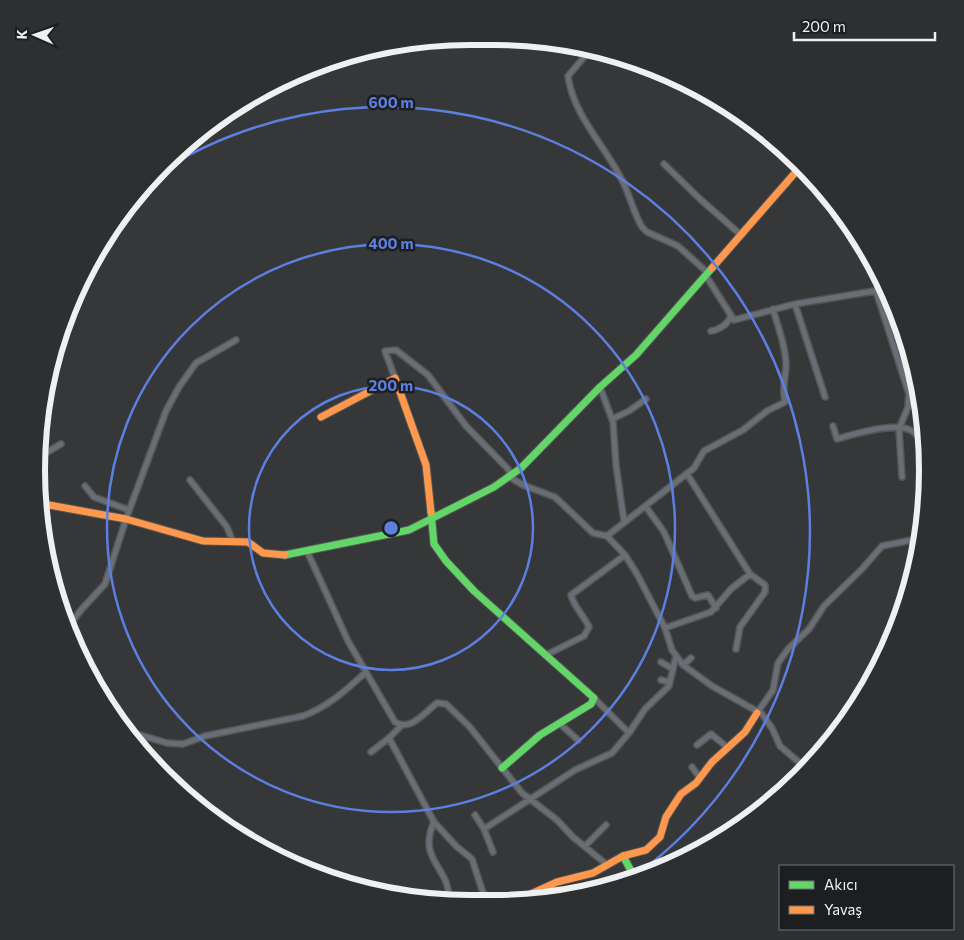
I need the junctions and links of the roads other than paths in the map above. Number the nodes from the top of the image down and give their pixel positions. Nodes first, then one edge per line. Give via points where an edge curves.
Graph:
1 (586, 55) edge
2 (664, 164) dead end
3 (796, 170) edge
4 (741, 235) junction
5 (707, 274) junction
6 (879, 290) edge
7 (876, 291) junction
8 (795, 304) junction
9 (773, 309) junction
10 (731, 316) junction
11 (711, 331) dead end
12 (236, 340) dead end
13 (394, 378) junction
14 (600, 387) junction
15 (825, 398) dead end
16 (646, 399) dead end
17 (321, 417) dead end
18 (612, 419) junction
19 (833, 426) dead end
20 (899, 429) junction
21 (917, 437) edge
22 (61, 444) dead end
23 (46, 453) edge
24 (686, 474) junction
25 (510, 475) junction
26 (902, 477) dead end
27 (190, 480) dead end
28 (85, 486) dead end
29 (47, 505) edge
30 (646, 507) junction
31 (129, 510) junction
32 (126, 519) junction
33 (431, 520) junction
34 (624, 521) junction
35 (607, 536) junction
36 (913, 540) edge
37 (232, 542) junction
38 (307, 551) junction
39 (625, 555) junction
40 (750, 574) junction
41 (716, 608) junction
42 (73, 620) edge
43 (665, 628) junction
44 (736, 649) dead end
45 (546, 655) junction
46 (676, 656) junction
47 (691, 658) dead end
48 (661, 662) dead end
49 (683, 665) junction
50 (673, 669) junction
51 (366, 672) junction
52 (661, 680) dead end
53 (670, 682) junction
54 (594, 698) junction
55 (757, 713) junction
56 (559, 723) junction
57 (401, 726) junction
58 (629, 733) junction
59 (137, 734) edge
60 (389, 738) junction
61 (578, 740) dead end
62 (697, 745) dead end
63 (727, 747) junction
64 (371, 752) dead end
65 (801, 764) edge
66 (692, 767) dead end
67 (502, 768) junction
68 (700, 778) junction
69 (532, 800) junction
70 (475, 815) dead end
71 (434, 822) junction
72 (606, 825) dead end
73 (484, 829) junction
74 (584, 846) junction
75 (493, 852) dead end
76 (623, 856) junction
77 (606, 864) junction
78 (631, 872) edge
79 (528, 893) edge
80 (447, 894) edge
81 (484, 895) edge

1 - 5 street via 568,76 570,86 592,134 622,180 642,226 678,246
2 - 4 street
3 - 4 street
4 - 5 street
5 - 10 street
5 - 14 street via 636,355
6 - 7 street
7 - 8 street
7 - 20 street via 909,394
8 - 9 street
8 - 15 street
9 - 10 street via 737,320
9 - 24 street via 784,350 786,367 782,390 785,402 708,448
10 - 11 street via 718,330
12 - 31 street via 196,364 186,376 166,411
13 - 17 street
13 - 25 street via 385,351 396,350 428,375 466,426 508,469
13 - 33 street via 426,465
14 - 18 street
14 - 25 street via 521,468
16 - 18 street
18 - 34 street
19 - 20 street via 836,439 872,429
20 - 21 street via 910,430
20 - 26 street
22 - 23 street
24 - 30 street
24 - 40 street
25 - 33 street
25 - 35 street via 523,485 555,498 593,533
27 - 37 street via 227,527
28 - 31 street via 94,497
29 - 32 street
30 - 34 street
30 - 41 street via 664,532 692,596 708,595
31 - 32 street
32 - 37 street via 204,540
32 - 42 street via 105,584
33 - 38 street via 409,530
33 - 45 street via 434,544 446,561 474,591
34 - 35 street
35 - 39 street
36 - 55 street via 882,546 824,606 809,629 778,664 773,690
37 - 38 street via 248,542 270,556
38 - 51 street via 348,641
39 - 43 street
39 - 45 street via 571,595 573,604 589,627 584,636
40 - 41 street
40 - 44 street via 765,585 765,592 740,627
41 - 43 street
43 - 46 street
45 - 54 street
46 - 49 street
46 - 50 street
47 - 49 street
48 - 50 street
49 - 55 street
50 - 53 street
51 - 57 street via 395,722
51 - 59 street via 333,700 303,716 205,736 183,744
52 - 53 street
53 - 58 street via 645,708
54 - 56 street via 591,704
54 - 58 street
55 - 63 street via 745,732
55 - 65 street via 762,714 772,728 780,746
56 - 61 street
56 - 67 street
57 - 60 street
57 - 67 street via 408,726 437,703 446,704 469,726
58 - 69 street via 612,753 576,770
60 - 64 street
60 - 71 street
62 - 63 street via 711,734
63 - 68 street
66 - 68 street
67 - 69 street
68 - 76 street via 675,802 660,837 646,850
69 - 73 street
69 - 74 street
70 - 73 street
71 - 80 street via 428,836 429,850 446,884
71 - 81 street via 472,858
72 - 74 street
73 - 75 street
74 - 77 street
76 - 77 street
76 - 78 street
77 - 79 street via 593,873 557,879

